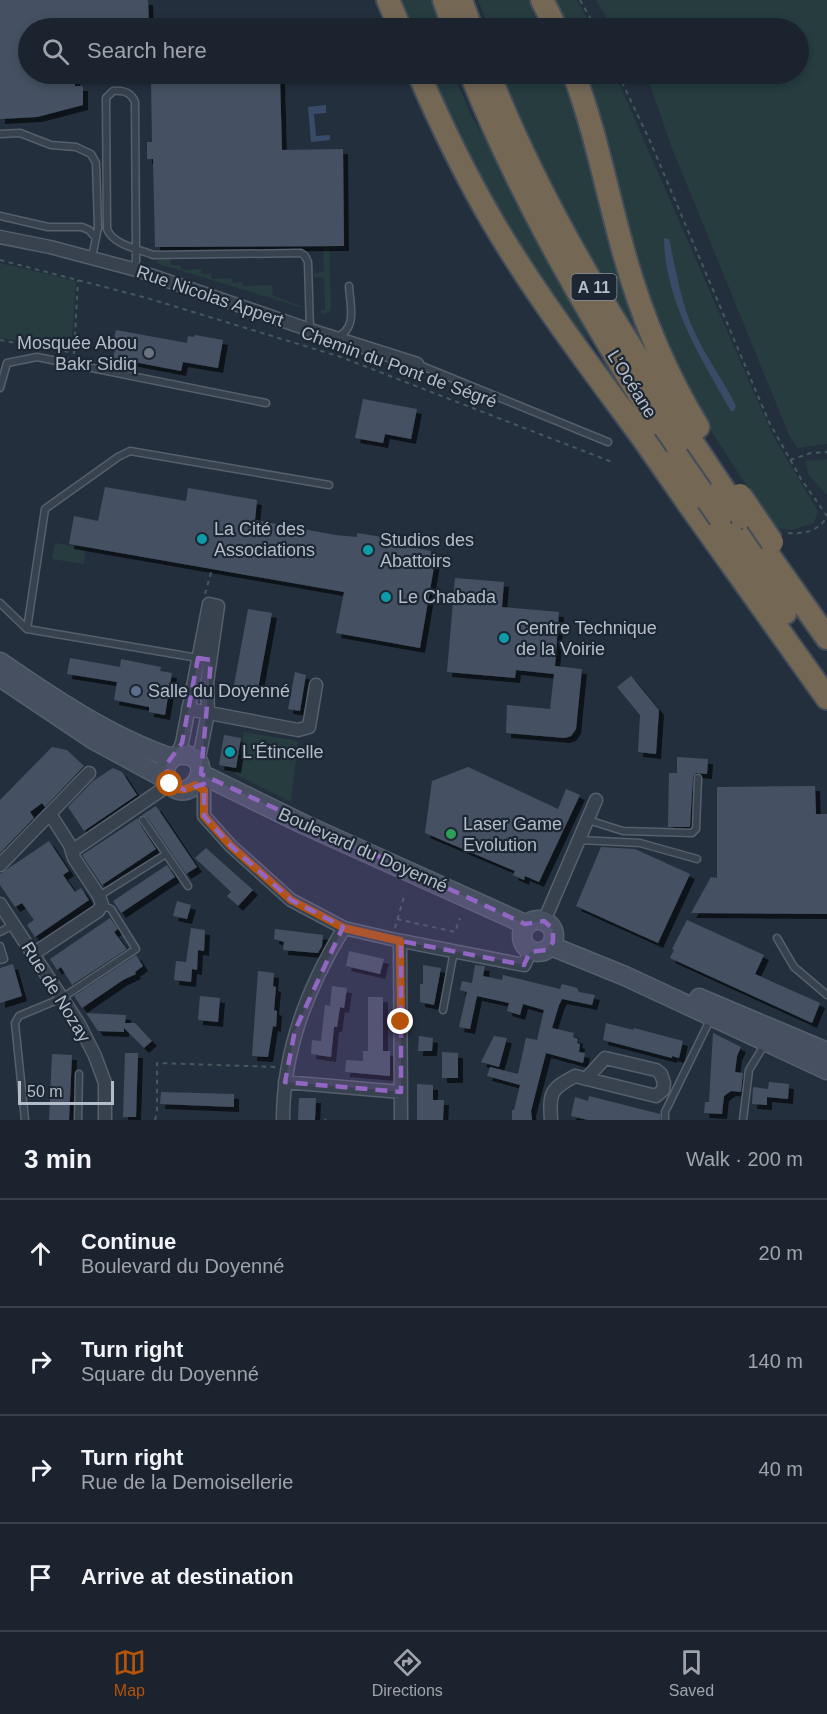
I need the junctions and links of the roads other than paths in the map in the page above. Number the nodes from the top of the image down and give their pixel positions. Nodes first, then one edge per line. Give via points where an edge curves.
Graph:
1 (388, 0) edge
2 (444, 0) edge
3 (461, 0) edge
4 (542, 0) edge
5 (396, 18) edge
6 (450, 18) edge
7 (467, 18) edge
8 (551, 18) edge
9 (424, 84) edge
10 (475, 84) edge
11 (493, 84) edge
12 (577, 84) edge
13 (0, 134) edge
14 (0, 216) edge
15 (0, 237) edge
16 (96, 238) junction
17 (136, 248) junction
18 (92, 258) junction
19 (133, 268) junction
20 (349, 286) dead end
21 (310, 330) junction
22 (333, 338) junction
23 (417, 364) joint
24 (0, 388) edge
25 (266, 403) dead end
26 (608, 441) dead end
27 (329, 485) dead end
28 (731, 491) junction
29 (0, 603) edge
30 (27, 629) junction
31 (827, 638) edge
32 (204, 659) junction
33 (0, 662) edge
34 (0, 669) edge
35 (827, 674) edge
36 (0, 677) edge
37 (316, 685) dead end
38 (37, 688) junction
39 (827, 698) edge
40 (188, 709) junction
41 (208, 713) junction
42 (175, 756) junction
43 (89, 772) dead end
44 (199, 778) junction
45 (698, 778) dead end
46 (168, 782) junction
47 (596, 800) dead end
48 (50, 814) junction
49 (143, 820) dead end
50 (588, 820) junction
51 (579, 840) junction
52 (72, 851) junction
53 (166, 854) junction
54 (697, 859) dead end
55 (0, 865) edge
56 (188, 886) dead end
57 (101, 900) junction
58 (0, 904) edge
59 (14, 924) junction
60 (531, 926) junction
61 (344, 928) junction
62 (0, 932) edge
63 (397, 937) junction
64 (777, 938) dead end
65 (552, 941) junction
66 (0, 946) edge
67 (531, 950) junction
68 (454, 951) junction
69 (33, 954) junction
70 (0, 960) edge
71 (827, 995) edge
72 (62, 998) junction
73 (443, 1010) dead end
74 (711, 1017) junction
75 (769, 1035) junction
76 (825, 1058) edge
77 (79, 1074) dead end
78 (586, 1078) junction
79 (285, 1082) junction
80 (402, 1092) junction
81 (25, 1120) edge
82 (78, 1120) edge
83 (105, 1120) edge
84 (283, 1120) edge
85 (401, 1120) edge
86 (551, 1120) edge
87 (665, 1120) edge
88 (743, 1120) edge

1 - 5 highway
2 - 6 highway
3 - 7 highway
4 - 8 highway
9 - 39 highway, bridge via 494,223 541,296
10 - 35 highway, L’Océane / A 11, bridge via 546,235 598,328 677,456
11 - 28 highway, L’Océane / A 11 via 525,159 582,267 646,372
12 - 28 highway via 622,248 656,345
13 - 16 lane via 20,133 91,154 96,163
14 - 16 lane via 48,227 82,227
15 - 18 street, Rue Nicolas Appert
16 - 18 lane
17 - 17 lane via 135,102 127,92 113,91 106,98 107,229 114,239
17 - 19 lane
17 - 21 lane via 153,255 305,256
18 - 19 street, Rue Nicolas Appert
19 - 21 street, Rue Nicolas Appert
20 - 22 lane via 350,327
21 - 22 street, Rue Nicolas Appert
22 - 23 street, Rue Nicolas Appert
23 - 26 lane
24 - 25 lane via 8,363 37,357
27 - 30 lane via 130,451 45,509
28 - 31 highway, bridge via 769,536 807,610
29 - 30 lane
30 - 32 lane
32 - 40 street
32 - 41 street
33 - 38 main road, Boulevard du Doyenné
34 - 38 main road, Boulevard du Doyenné
36 - 46 main road, Boulevard du Doyenné via 94,740
37 - 41 street via 309,727 298,730
38 - 42 main road, Boulevard du Doyenné via 148,749
40 - 41 street
40 - 42 street
41 - 44 street
42 - 44 main road, Boulevard du Doyenné via 189,755
42 - 46 main road via 166,765
43 - 48 street
44 - 46 main road, Boulevard du Doyenné via 185,790
44 - 60 main road, Boulevard du Doyenné
44 - 61 street via 204,816 231,846 291,900
45 - 50 lane via 696,829 692,833 623,831
46 - 52 street
47 - 50 street
48 - 52 street
48 - 55 street
49 - 53 lane
50 - 51 street
51 - 54 lane via 640,843
51 - 60 street
52 - 57 street
53 - 56 lane
53 - 57 lane
57 - 69 street via 98,911
57 - 72 lane via 136,949
58 - 59 street, Rue de Nozay
59 - 62 lane
59 - 69 street, Rue de Nozay
60 - 65 main road via 551,926
60 - 67 main road via 524,943
61 - 63 street
61 - 79 street via 315,980 299,1020
63 - 68 street
63 - 80 street
64 - 71 lane via 794,967
65 - 67 main road via 541,951
65 - 74 main road
65 - 75 main road via 571,941
66 - 70 lane via 4,958
67 - 68 street via 524,965
68 - 73 lane
69 - 72 street, Rue de Nozay
72 - 81 lane via 19,1016 15,1023
72 - 83 street, Rue de Nozay via 79,1024 105,1083
74 - 75 main road
74 - 87 lane via 665,1112
75 - 76 main road
75 - 88 lane via 749,1070
77 - 82 lane
78 - 78 street via 656,1096 664,1083 662,1074 656,1070 605,1058
78 - 86 street via 575,1076 556,1086 550,1101
79 - 80 street
79 - 84 street
80 - 85 street

